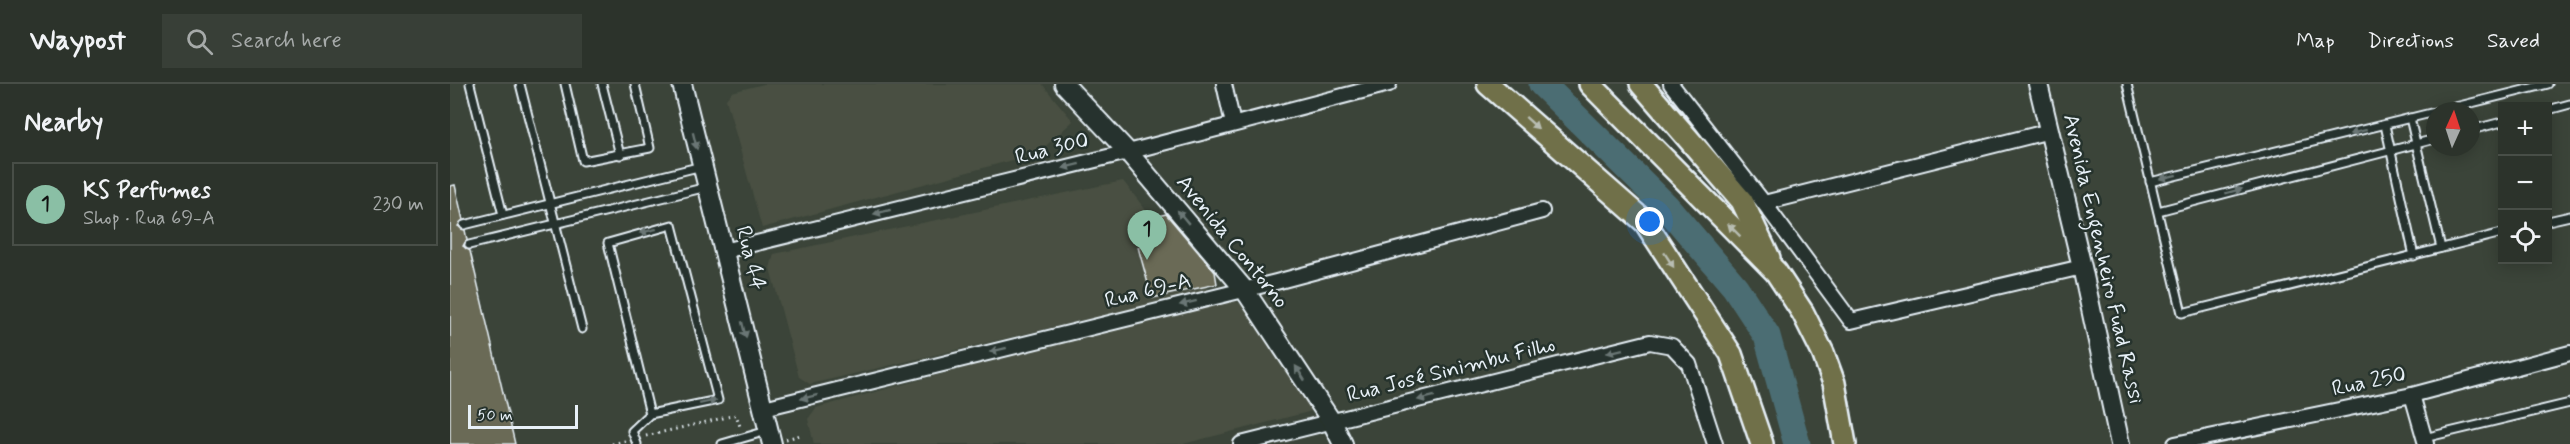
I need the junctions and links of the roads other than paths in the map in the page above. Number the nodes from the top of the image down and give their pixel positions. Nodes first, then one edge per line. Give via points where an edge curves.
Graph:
1 (470, 84) edge
2 (520, 84) edge
3 (565, 84) edge
4 (603, 84) edge
5 (635, 84) edge
6 (1064, 84) edge
7 (1224, 84) edge
8 (1389, 84) edge
9 (1488, 84) edge
10 (1590, 84) edge
11 (1641, 84) edge
12 (1671, 84) edge
13 (2038, 84) edge
14 (2127, 84) edge
15 (2548, 84) edge
16 (684, 85) edge
17 (2477, 102) edge
18 (2570, 104) edge
19 (2552, 109) edge
20 (2426, 114) edge
21 (2410, 118) junction
22 (2498, 123) edge
23 (1233, 124) junction
24 (2385, 125) junction
25 (2480, 128) edge
26 (2050, 131) junction
27 (2426, 141) edge
28 (2416, 144) junction
29 (2391, 150) junction
30 (1128, 152) junction
31 (620, 155) junction
32 (702, 166) junction
33 (2150, 182) junction
34 (707, 187) junction
35 (1764, 202) junction
36 (550, 204) junction
37 (1542, 210) dead end
38 (2157, 211) junction
39 (503, 215) junction
40 (2570, 216) edge
41 (2552, 220) edge
42 (555, 223) junction
43 (464, 225) dead end
44 (2498, 234) edge
45 (469, 245) dead end
46 (2441, 248) junction
47 (724, 251) junction
48 (2414, 256) junction
49 (2082, 267) junction
50 (1776, 272) junction
51 (1244, 289) junction
52 (582, 329) dead end
53 (2570, 353) edge
54 (2412, 395) junction
55 (2570, 403) edge
56 (764, 408) junction
57 (650, 414) junction
58 (1332, 422) junction
59 (771, 437) edge
60 (636, 441) edge
61 (2425, 441) edge
62 (722, 444) edge
63 (1241, 444) edge
64 (1343, 444) edge
65 (1715, 444) edge
66 (1762, 444) edge
67 (1845, 444) edge
68 (2120, 444) edge
69 (2175, 444) edge

1 - 39 lane
2 - 36 lane
3 - 31 lane via 583,161
4 - 31 lane
5 - 31 lane via 650,148
6 - 30 main road, Avenida Contorno
7 - 23 street
8 - 23 street, Rua 300
9 -> 66 main road via 1645,222 1731,354
50 -> 10 main road
11 - 50 main road via 1742,201
12 - 35 street
13 - 26 main road, Avenida Engenheiro Fuad Rassi
14 - 33 lane
15 - 17 lane
16 -> 32 main road, Rua 44
18 - 19 lane
20 - 21 lane
21 - 24 lane
21 - 28 lane
22 - 25 lane
23 - 30 street, Rua 300
24 - 29 lane
24 -> 33 lane
26 - 35 street
26 - 49 main road, Avenida Engenheiro Fuad Rassi
27 - 28 lane
28 - 29 lane
28 - 46 lane
38 -> 29 lane
29 - 48 lane
30 -> 47 street, Rua 300
51 -> 30 main road, Avenida Contorno
32 - 34 main road, Rua 44
32 - 36 lane
33 - 38 lane
34 - 42 lane
34 - 47 main road, Rua 44
35 - 49 street via 1851,321
36 - 39 lane
36 - 42 lane
37 - 51 street, Rua 69-A
38 - 48 lane via 2182,313
39 - 43 lane
40 - 41 lane
42 - 45 lane
42 - 52 lane
44 - 46 lane
46 - 48 lane
47 -> 56 main road, Rua 44
49 - 68 main road, Avenida Engenheiro Fuad Rassi
50 - 67 main road via 1803,312 1823,353 1834,383
51 -> 56 street, Rua 69-A
58 -> 51 main road, Avenida Contorno
53 - 54 street, Rua 250
54 - 61 street
54 - 69 street, Rua 250
55 - 61 lane
56 - 59 main road, Rua 44
57 -> 57 lane via 718,400 672,225 608,243
57 - 60 lane via 632,431
58 - 63 street, Rua José Sinimbu Filho
58 - 64 main road, Avenida Contorno
65 -> 58 street, Rua José Sinimbu Filho via 1689,364 1672,346 1650,342
59 - 62 lane

